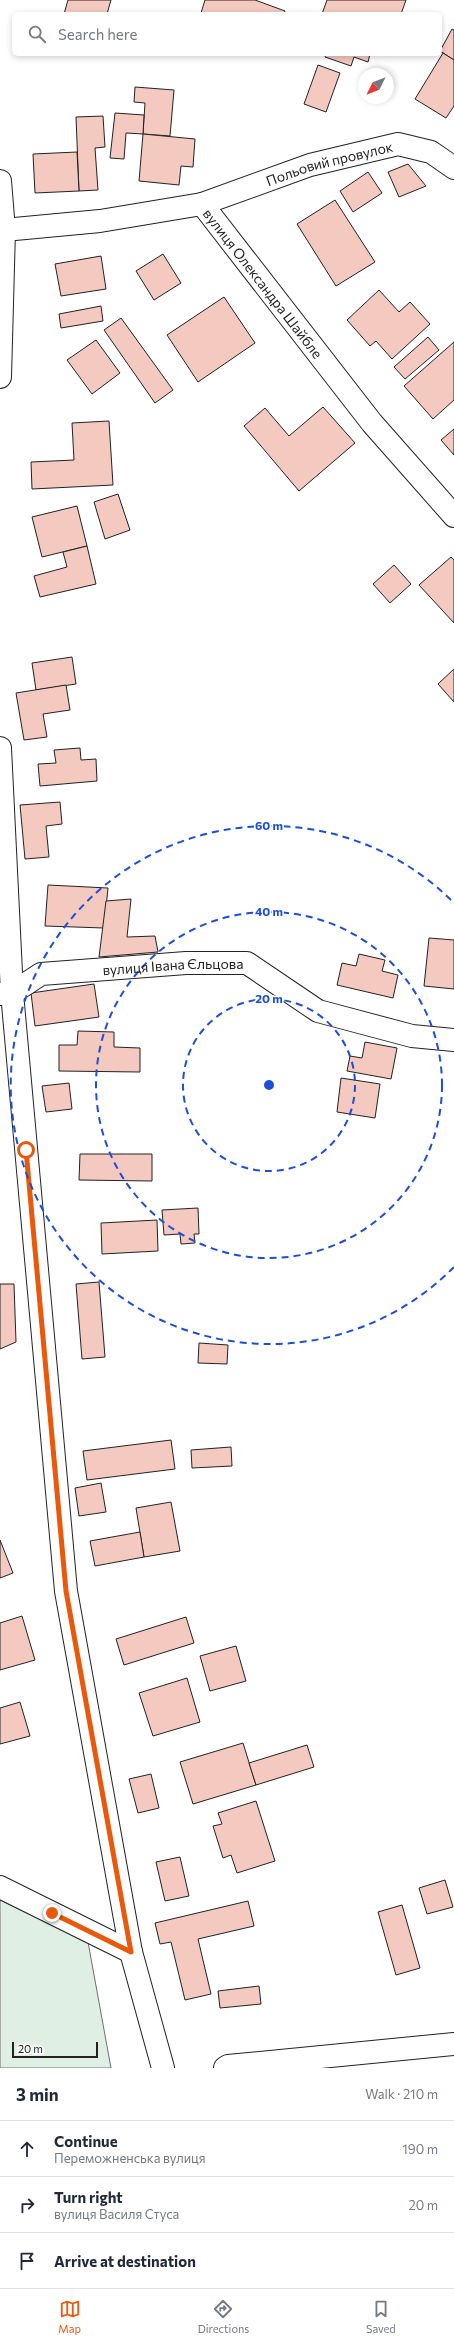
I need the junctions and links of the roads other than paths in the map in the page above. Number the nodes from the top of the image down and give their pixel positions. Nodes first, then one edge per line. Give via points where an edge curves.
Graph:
1 (454, 168) edge
2 (0, 181) edge
3 (202, 204) junction
4 (4, 230) junction
5 (0, 377) edge
6 (454, 516) edge
7 (0, 748) edge
8 (6, 994) edge
9 (454, 1040) edge
10 (0, 1887) edge
11 (131, 1952) junction
12 (454, 2044) edge
13 (163, 2068) edge
14 (225, 2068) edge

1 - 3 street, Польовий провулок via 431,152 398,144 310,165
2 - 4 street
3 - 4 street, вулиця Олександра Шайбле via 100,221
3 - 6 street, вулиця Олександра Шайбле via 372,423
4 - 5 street
7 - 8 street
8 - 9 street, вулиця Івана Єльцова via 41,974 186,963 247,963 318,1011 412,1036
8 - 11 street via 66,1591
10 - 11 street
11 - 13 street
12 - 14 street

